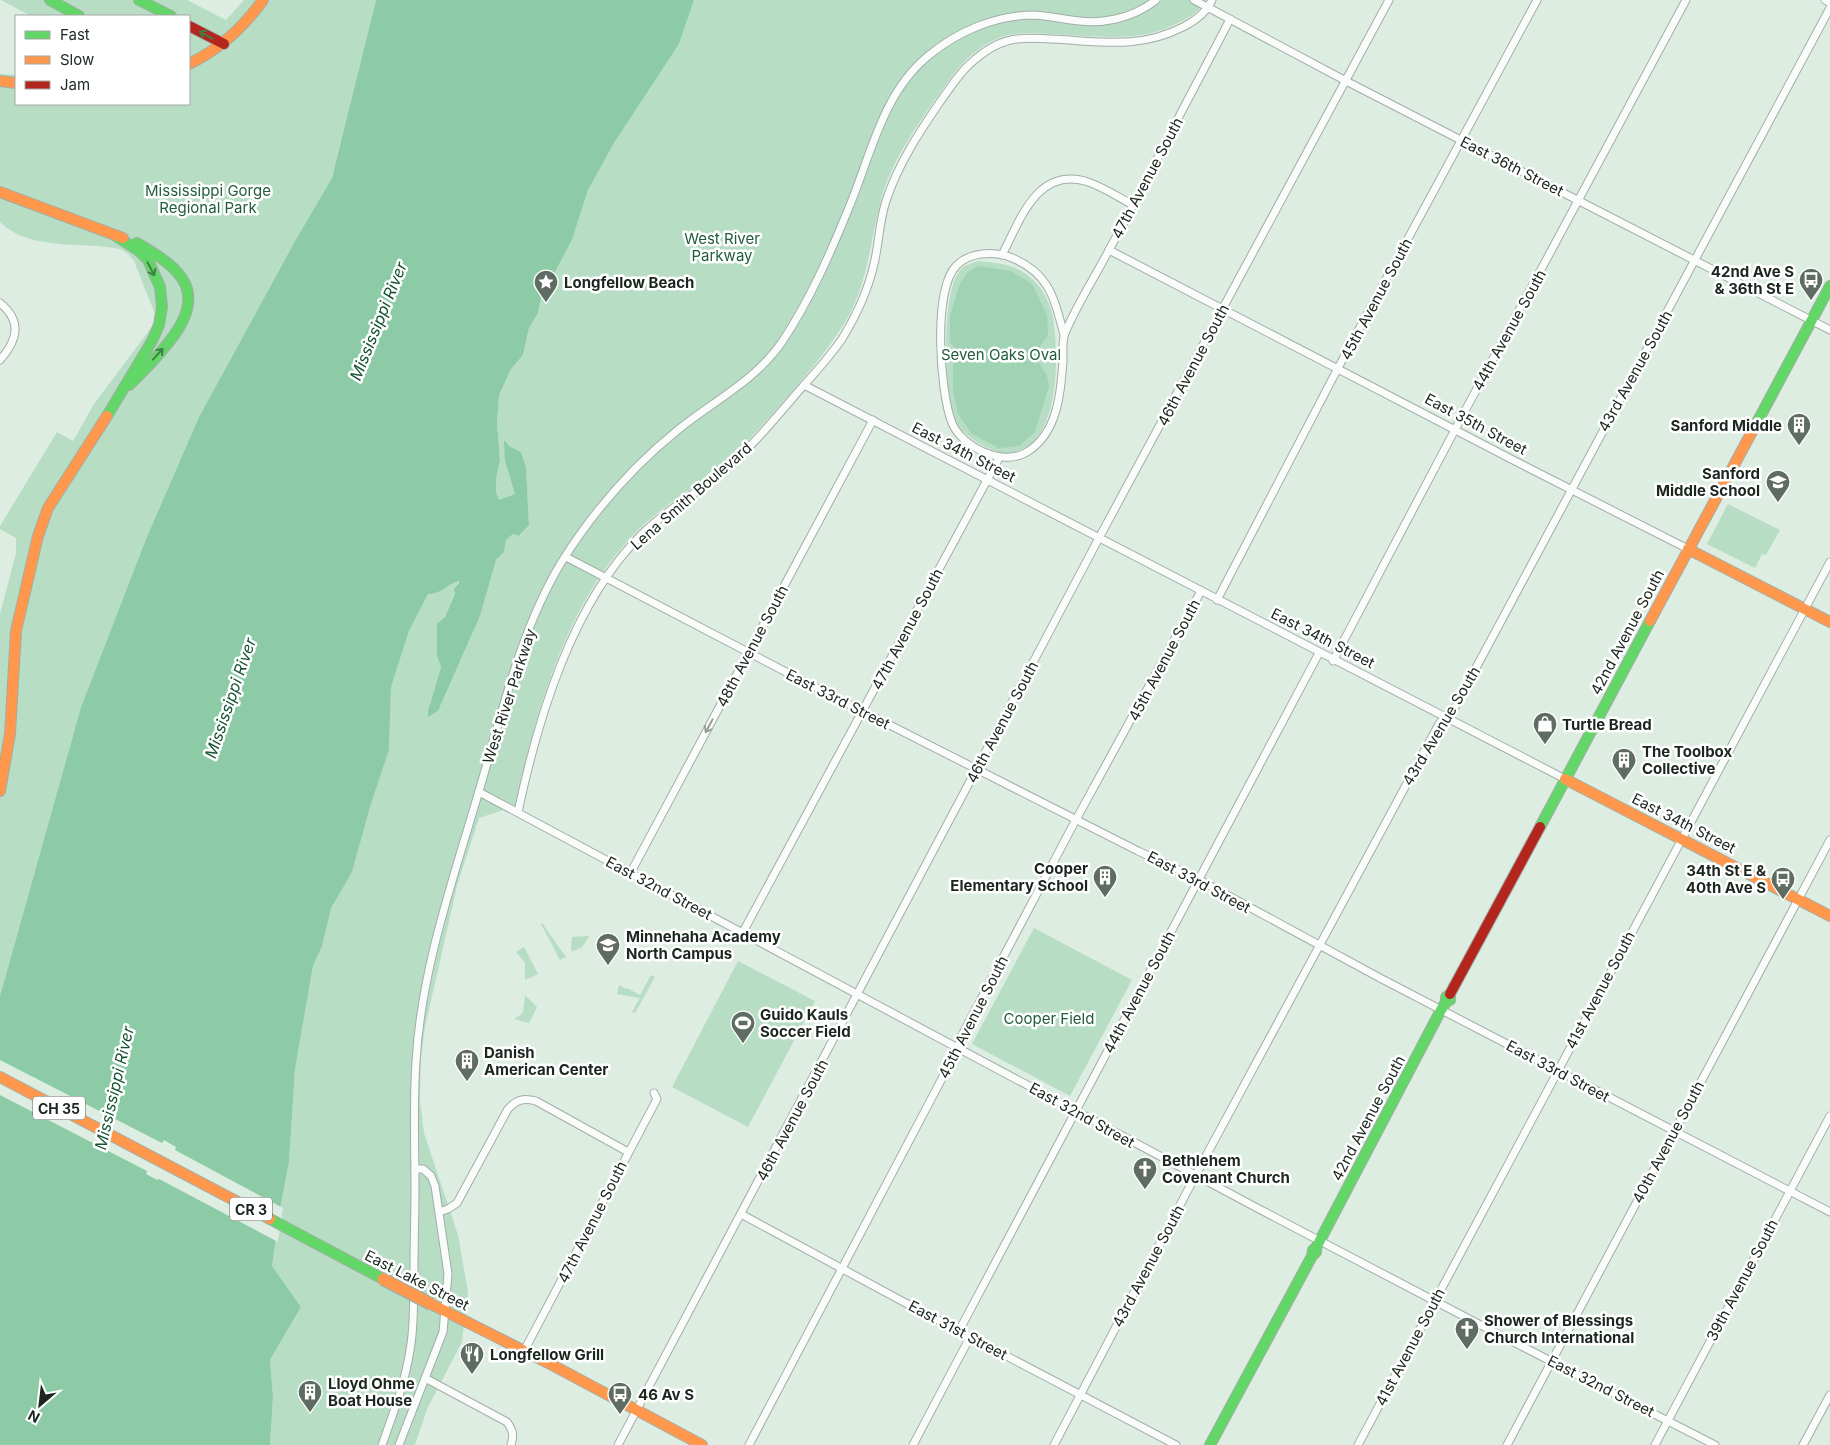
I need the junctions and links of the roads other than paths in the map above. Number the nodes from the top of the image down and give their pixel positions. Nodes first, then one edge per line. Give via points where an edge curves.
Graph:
1 (50, 0) edge
2 (140, 0) edge
3 (264, 0) edge
4 (1156, 0) edge
5 (1194, 0) edge
6 (1212, 0) edge
7 (1388, 0) edge
8 (1537, 0) edge
9 (1686, 0) edge
10 (1825, 0) edge
11 (1830, 3) edge
12 (1208, 8) junction
13 (1830, 8) edge
14 (77, 15) edge
15 (169, 15) edge
16 (1230, 19) junction
17 (190, 27) edge
18 (224, 44) junction
19 (190, 64) edge
20 (0, 81) edge
21 (1346, 81) junction
22 (15, 83) edge
23 (1462, 140) junction
24 (0, 192) edge
25 (1579, 201) junction
26 (1133, 205) junction
27 (116, 236) junction
28 (1110, 250) junction
29 (1002, 255) junction
30 (1695, 260) junction
31 (1830, 286) edge
32 (0, 303) edge
33 (1223, 309) junction
34 (1811, 321) junction
35 (1830, 330) edge
36 (1064, 336) junction
37 (0, 360) edge
38 (1338, 368) junction
39 (804, 385) junction
40 (124, 389) junction
41 (873, 420) junction
42 (1455, 430) junction
43 (999, 458) junction
44 (986, 480) junction
45 (1571, 489) junction
46 (1099, 538) junction
47 (1688, 549) junction
48 (566, 557) junction
49 (1830, 562) edge
50 (606, 577) junction
51 (1201, 591) junction
52 (1217, 600) junction
53 (1804, 609) junction
54 (1830, 622) edge
55 (749, 653) junction
56 (1319, 653) junction
57 (1333, 660) junction
58 (863, 712) junction
59 (1444, 716) junction
60 (6, 723) edge
61 (977, 769) junction
62 (1565, 779) junction
63 (0, 790) edge
64 (479, 792) junction
65 (518, 812) junction
66 (1077, 819) junction
67 (1681, 839) junction
68 (1830, 840) edge
69 (630, 872) junction
70 (1199, 880) junction
71 (1798, 900) junction
72 (1830, 916) edge
73 (743, 932) junction
74 (1319, 945) junction
75 (858, 994) junction
76 (1446, 1002) junction
77 (958, 1048) junction
78 (1557, 1071) junction
79 (0, 1077) edge
80 (654, 1093) dead end
81 (1075, 1111) junction
82 (1830, 1116) edge
83 (1673, 1131) junction
84 (119, 1140) joint
85 (628, 1152) junction
86 (415, 1169) junction
87 (1195, 1176) junction
88 (1789, 1191) junction
89 (439, 1212) junction
90 (1830, 1212) edge
91 (741, 1214) junction
92 (1316, 1248) junction
93 (841, 1268) junction
94 (1434, 1301) junction
95 (446, 1311) junction
96 (958, 1330) junction
97 (970, 1337) junction
98 (524, 1351) junction
99 (1552, 1361) junction
100 (425, 1378) junction
101 (1080, 1395) junction
102 (1830, 1395) edge
103 (637, 1410) junction
104 (1669, 1420) junction
105 (382, 1445) edge
106 (399, 1445) edge
107 (511, 1445) edge
108 (618, 1445) edge
109 (702, 1445) edge
110 (749, 1445) edge
111 (913, 1445) edge
112 (1054, 1445) edge
113 (1176, 1445) edge
114 (1210, 1445) edge
115 (1358, 1445) edge
116 (1507, 1445) edge
117 (1655, 1445) edge
118 (1715, 1445) edge
119 (1803, 1445) edge

1 - 14 street
2 - 15 street
3 - 18 street via 241,30
4 - 48 street, West River Parkway via 1130,16 1111,20 1093,22 1041,16 1010,17 973,28 924,59 898,89 886,112 817,280 776,350 747,380 678,429 628,475
5 - 12 street, East 36th Street
6 - 12 street, Lena Smith Boulevard
7 - 21 street, 46th Avenue South
8 - 23 street, 45th Avenue South
9 - 25 street, 44th Avenue South
10 - 11 street
12 - 16 street, East 36th Street
12 - 39 street, Lena Smith Boulevard via 1170,34 1123,44 1025,38 1007,40 964,69 909,148 897,174 886,202 867,290 855,316 840,342
13 - 30 street, 43rd Avenue South
16 - 21 street, East 36th Street
16 - 26 street, 47th Avenue South
18 -> 17 street
18 - 19 street
20 - 22 street
21 - 23 street, East 36th Street
21 - 33 street, 46th Avenue South
23 - 25 street, East 36th Street
23 - 38 street, 45th Avenue South
24 - 27 street
25 - 30 street, East 36th Street
25 - 42 street, 44th Avenue South
26 - 28 street, 47th Avenue South
26 - 29 street via 1084,181 1066,180 1044,186 1027,207
27 -> 40 street via 141,252 152,268 162,305 160,324
40 -> 27 street via 181,326 190,303 180,275 138,243
28 - 33 street, East 35th Street
28 - 36 street, 47th Avenue South
29 - 36 street via 1026,265 1047,284
29 - 43 street via 973,256 956,266 943,301 940,325 946,402 953,424 967,442
30 - 34 street, East 36th Street
30 - 45 street, 43rd Avenue South
31 - 34 street, 42nd Avenue South
32 - 37 street via 14,319 15,335
33 - 38 street, East 35th Street
33 - 46 street, 46th Avenue South
34 - 35 street, East 36th Street
34 - 47 street, 42nd Avenue South
36 - 43 street via 1060,397 1047,430 1040,442 1025,453
38 - 42 street, East 35th Street
38 - 52 street, 45th Avenue South
39 - 41 street, East 34th Street
39 - 50 street, Lena Smith Boulevard via 750,445 722,472 643,534
40 - 60 street via 41,523 16,636
41 - 44 street, East 34th Street
41 - 55 street, 48th Avenue South
42 - 45 street, East 35th Street
42 - 57 street, 44th Avenue South
43 - 44 street, 47th Avenue South
44 - 46 street, East 34th Street
44 - 58 street, 47th Avenue South
45 - 47 street, East 35th Street
45 - 59 street, 43rd Avenue South via 1455,707
46 - 51 street, East 34th Street
46 - 61 street, 46th Avenue South
47 - 53 street, East 35th Street
47 - 62 street, 42nd Avenue South
48 - 50 street, East 33rd Street
48 - 64 street, West River Parkway via 530,628
49 - 53 street, 41st Avenue South
50 - 55 street, East 33rd Street
50 - 65 street, Lena Smith Boulevard via 567,651 542,720
51 - 52 street, East 34th Street
51 - 66 street, 45th Avenue South
52 - 56 street, East 34th Street
53 - 54 street, East 35th Street
53 - 67 street, 41st Avenue South
55 - 58 street, East 33rd Street
55 -> 69 street, 48th Avenue South
56 - 57 street, East 34th Street
56 - 70 street, 44th Avenue South
57 - 59 street, East 34th Street
58 - 61 street, East 33rd Street
58 - 73 street, 47th Avenue South
59 - 62 street, East 34th Street
59 - 74 street, 43rd Avenue South
60 - 63 street via 4,776
61 - 66 street, East 33rd Street
61 - 75 street, 46th Avenue South
62 - 67 street, East 34th Street
62 - 76 street, 42nd Avenue South
64 - 65 street, East 32nd Street
64 - 86 street, West River Parkway via 452,877 424,997 416,1061
65 - 69 street, East 32nd Street
66 - 70 street, East 33rd Street
66 - 77 street, 45th Avenue South
67 - 71 street, East 34th Street
67 - 78 street, 41st Avenue South
68 - 71 street, 40th Avenue South
69 - 73 street, East 32nd Street
70 - 74 street, East 33rd Street
70 - 81 street, 44th Avenue South
71 - 72 street, East 34th Street
71 - 83 street, 40th Avenue South
73 - 75 street, East 32nd Street
74 - 76 street, East 33rd Street
74 - 87 street, 43rd Avenue South
75 - 77 street, East 32nd Street
75 - 91 street, 46th Avenue South
76 - 78 street, East 33rd Street
76 - 92 street, 42nd Avenue South
77 - 81 street, East 32nd Street
77 - 93 street, 45th Avenue South
78 - 83 street, East 33rd Street
78 - 94 street, 41st Avenue South
79 - 84 street, CH 35
80 - 85 street, 47th Avenue South via 657,1100
81 - 87 street, East 32nd Street
81 - 96 street, 44th Avenue South
82 - 88 street, 39th Avenue South
83 - 88 street, East 33rd Street
83 - 99 street, 40th Avenue South
84 - 95 street, East Lake Street / CR 3, bridge
85 - 89 street via 536,1102 521,1099 508,1109 457,1203
85 - 98 street, 47th Avenue South
86 - 89 street via 423,1169 430,1176
86 - 105 street, West River Parkway via 411,1349
87 - 92 street, East 32nd Street
87 - 101 street, 43rd Avenue South
88 - 90 street, East 33rd Street
88 - 104 street, 39th Avenue South
89 - 95 street via 448,1274
91 - 93 street, East 31st Street
91 - 103 street, 46th Avenue South
92 - 94 street, East 32nd Street
92 - 114 street, 42nd Avenue South
93 - 96 street, East 31st Street
93 - 110 street, 45th Avenue South
94 - 99 street, East 32nd Street
94 - 115 street, 41st Avenue South
95 - 98 street, East Lake Street / CR 3
95 - 100 street via 443,1332
96 - 97 street, East 31st Street
97 - 101 street, East 31st Street
97 - 111 street
98 - 103 street, East Lake Street / CR 3
99 - 104 street, East 32nd Street
99 - 116 street, 40th Avenue South
100 - 106 street
100 - 107 street via 507,1422 512,1429
101 - 112 street, 43rd Avenue South
101 - 113 street, East 31st Street
102 - 119 street
103 - 108 street, 46th Avenue South
103 - 109 street, East Lake Street / CR 3
104 - 117 street, 39th Avenue South
104 - 118 street, East 32nd Street

